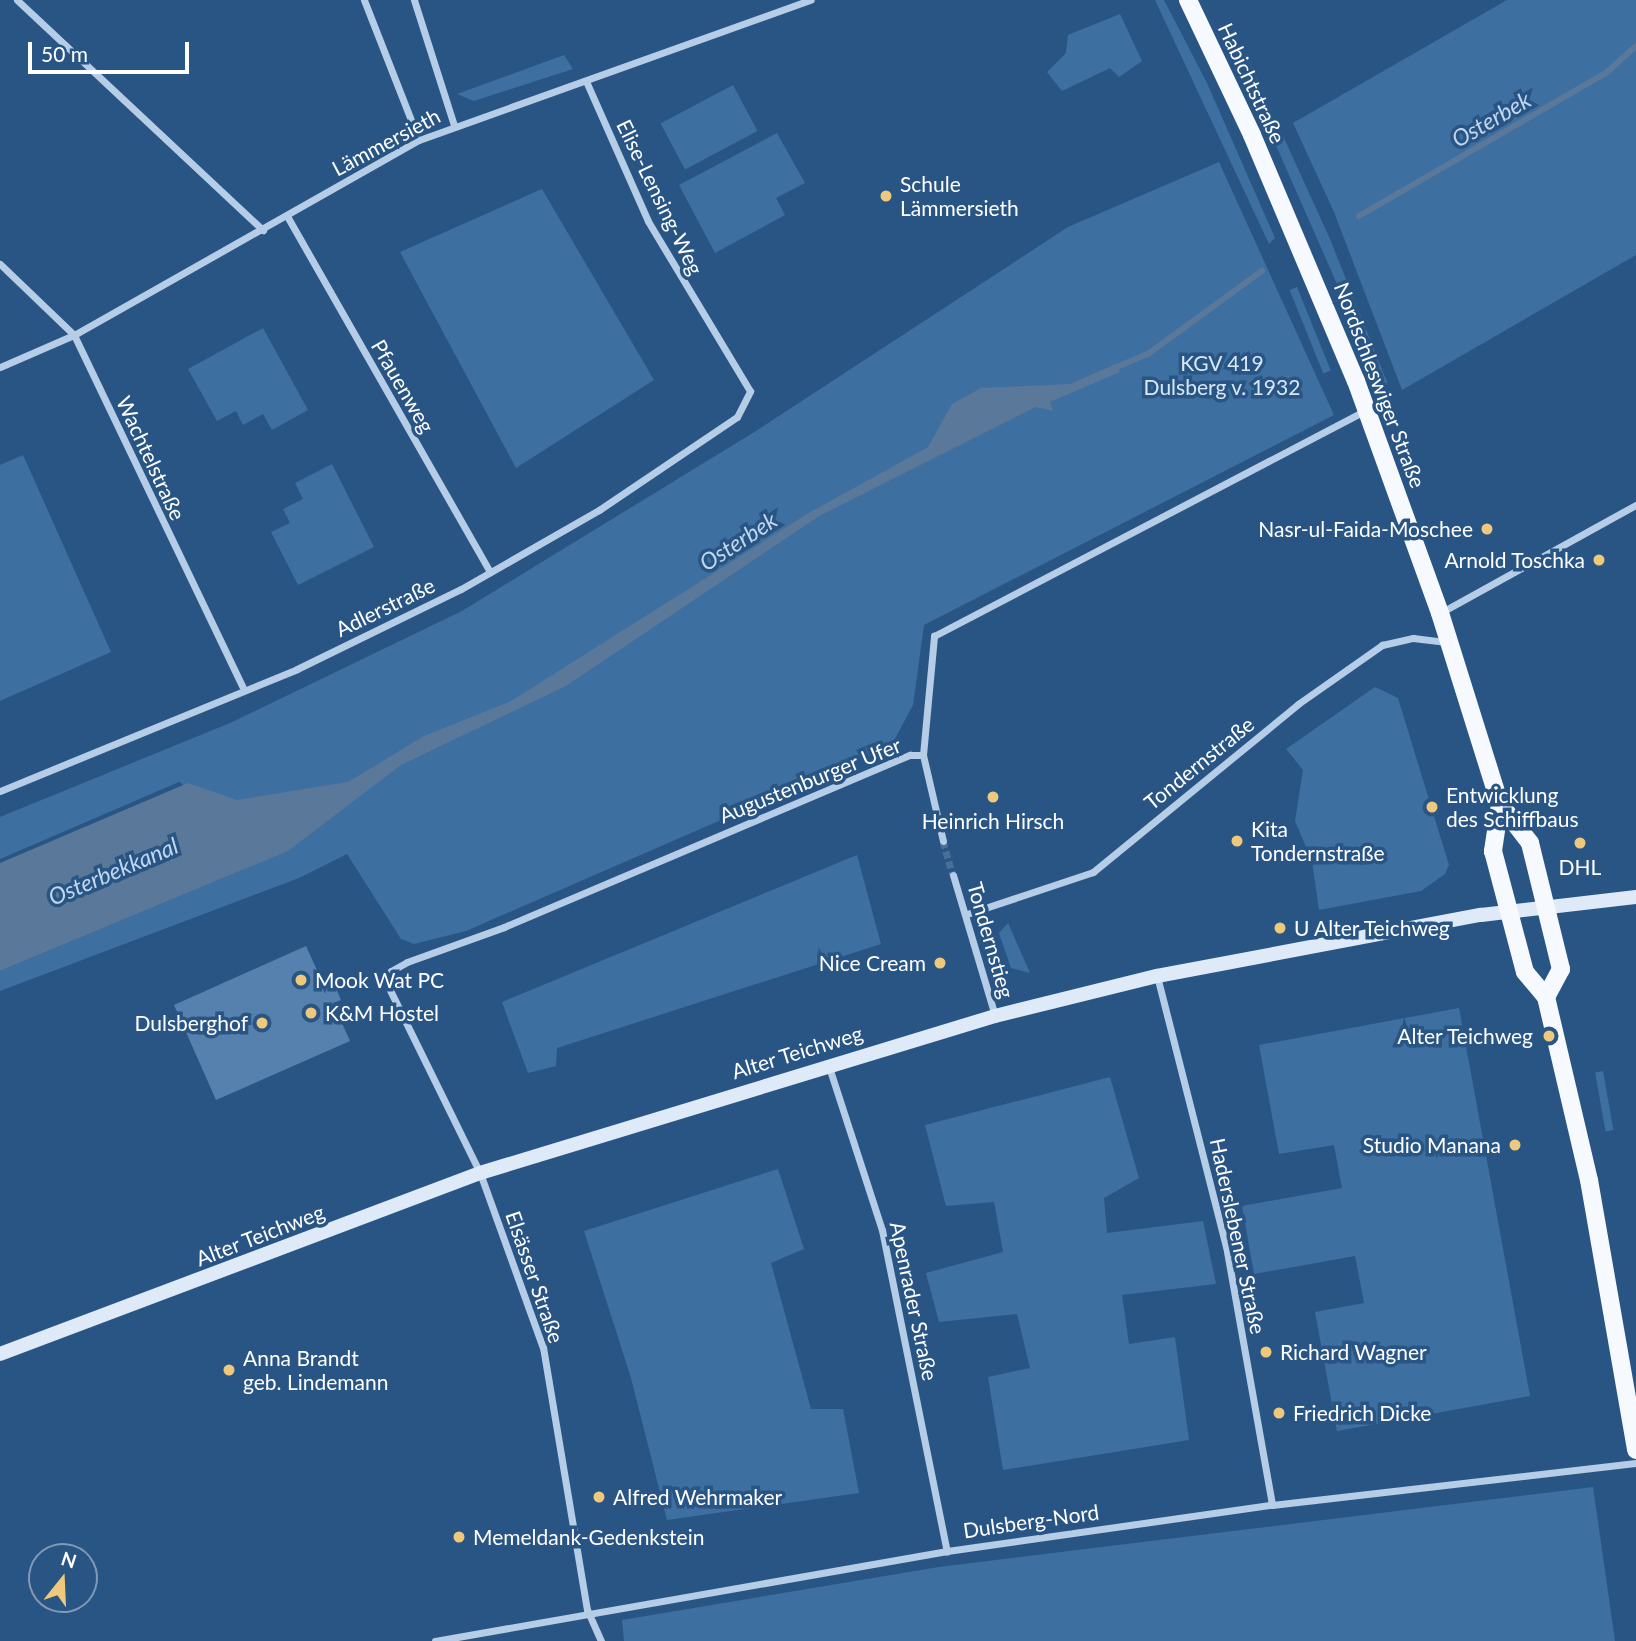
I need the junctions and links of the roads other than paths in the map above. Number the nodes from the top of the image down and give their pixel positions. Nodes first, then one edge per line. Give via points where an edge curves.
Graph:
1 (17, 0) edge
2 (364, 0) edge
3 (414, 0) edge
4 (811, 0) edge
5 (1188, 0) edge
6 (586, 81) junction
7 (454, 125) junction
8 (419, 140) junction
9 (1274, 185) joint
10 (287, 216) junction
11 (263, 230) junction
12 (0, 264) edge
13 (74, 335) junction
14 (0, 367) edge
15 (750, 396) joint
16 (1367, 409) junction
17 (1636, 505) edge
18 (490, 572) junction
19 (1440, 613) junction
20 (1450, 642) junction
21 (243, 687) junction
22 (923, 755) junction
23 (0, 791) edge
24 (1500, 804) junction
25 (943, 841) tunnel mouth
26 (953, 875) tunnel mouth
27 (1636, 897) edge
28 (1545, 903) junction
29 (1508, 910) junction
30 (967, 914) junction
31 (1157, 976) junction
32 (386, 982) joint
33 (1546, 997) junction
34 (995, 1016) junction
35 (828, 1063) junction
36 (480, 1173) junction
37 (0, 1354) edge
38 (1636, 1450) edge
39 (1636, 1463) edge
40 (1272, 1505) junction
41 (947, 1550) junction
42 (587, 1611) junction
43 (435, 1641) edge
44 (601, 1641) edge

1 - 11 street
2 - 8 street
3 - 7 street
4 - 6 street, Lämmersieth
5 - 9 main road, Habichtstraße
6 - 7 street, Lämmersieth
6 - 15 street, Elise-Lensing-Weg via 648,221 689,296 743,375
7 - 8 street, Lämmersieth
8 - 10 street, Lämmersieth
9 - 16 main road, Nordschleswiger Straße
10 - 11 street, Lämmersieth
10 - 18 street, Pfauenweg
11 - 13 street, Lämmersieth
12 - 13 street, Wachtelstraße
13 - 14 street, Lämmersieth
13 - 21 street, Wachtelstraße
15 - 18 street, Adlerstraße via 725,425 598,510
16 - 19 main road, Nordschleswiger Straße
16 - 22 street, Augustenburger Ufer via 933,636
17 - 19 street
18 - 21 street, Adlerstraße via 297,669
19 - 20 main road, Nordschleswiger Straße
20 - 24 main road, Nordschleswiger Straße
20 - 30 street, Tondernstraße via 1413,638 1382,645 1298,704 1093,872
21 - 23 street, Adlerstraße
22 - 25 street
22 - 32 street, Augustenburger Ufer via 910,755 504,927 407,962 391,971
24 - 28 main road, Nordschleswiger Straße via 1530,843
24 - 29 main road, Nordschleswiger Straße via 1493,851
26 - 30 street, Tondernstieg
27 - 28 street, Alter Teichweg
28 - 29 street, Alter Teichweg
28 - 33 main road, Nordschleswiger Straße via 1560,968
29 - 31 street, Alter Teichweg
29 - 33 main road, Nordschleswiger Straße via 1525,972
30 - 34 street, Tondernstieg
31 - 34 street, Alter Teichweg
31 - 40 street, Haderslebener Straße via 1226,1246
32 - 36 street, Elsässer Straße
33 - 38 main road, Nordschleswiger Straße via 1588,1180
34 - 35 street, Alter Teichweg
35 - 36 street, Alter Teichweg
35 - 41 street, Apenrader Straße via 882,1230
36 - 37 street, Alter Teichweg
36 - 42 street, Elsässer Straße via 543,1348
39 - 40 street, Dulsberg-Nord
40 - 41 street, Dulsberg-Nord
41 - 42 street, Dulsberg-Nord
42 - 43 street, Dulsberg-Nord
42 - 44 street, Elsässer Straße

